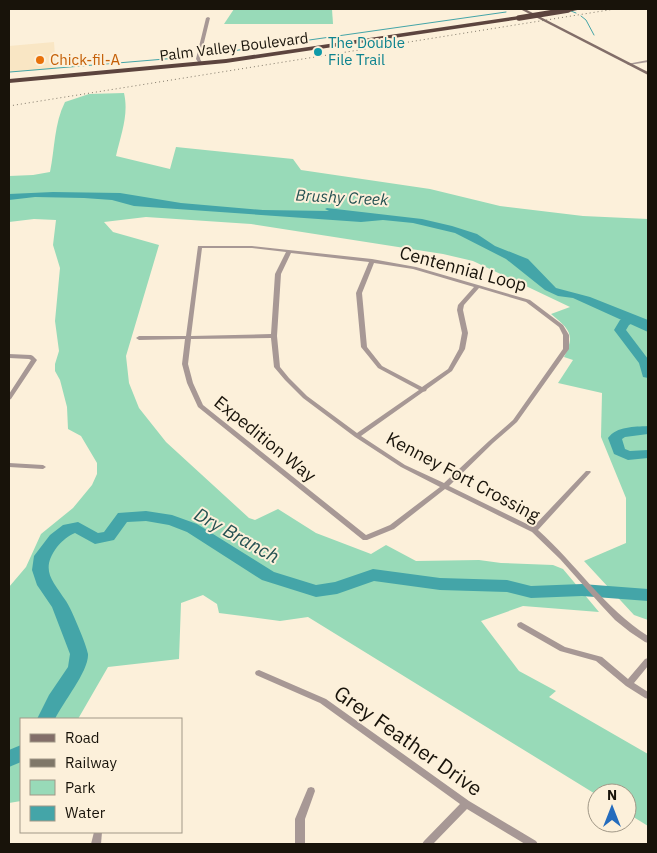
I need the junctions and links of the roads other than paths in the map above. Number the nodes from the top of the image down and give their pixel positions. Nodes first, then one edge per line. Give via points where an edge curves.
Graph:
1 (522, 9) edge
2 (533, 9) edge
3 (544, 9) edge
4 (579, 9) edge
5 (208, 18) dead end
6 (199, 62) junction
7 (641, 64) edge
8 (648, 74) edge
9 (9, 75) edge
10 (9, 81) edge
11 (200, 247) joint
12 (289, 252) junction
13 (372, 261) junction
14 (478, 286) junction
15 (274, 336) junction
16 (139, 338) dead end
17 (188, 338) junction
18 (9, 356) edge
19 (424, 390) junction
20 (9, 398) edge
21 (357, 436) junction
22 (9, 465) edge
23 (43, 467) dead end
24 (588, 472) dead end
25 (444, 486) junction
26 (534, 530) junction
27 (521, 625) dead end
28 (648, 640) edge
29 (648, 661) edge
30 (259, 673) dead end
31 (629, 684) junction
32 (648, 696) edge
33 (310, 791) dead end
34 (466, 804) junction
35 (300, 844) edge
36 (427, 844) edge
37 (533, 844) edge

1 - 7 main road
2 - 7 main road
3 - 6 highway, Palm Valley Boulevard
4 - 6 highway, Palm Valley Boulevard, bridge via 302,52
5 - 6 street
6 - 9 highway, Palm Valley Boulevard
6 - 10 highway, Palm Valley Boulevard
7 - 8 main road
11 - 12 street, Centennial Loop via 252,247
11 - 17 street, Expedition Way
12 - 13 street, Centennial Loop
12 - 15 street, Kenney Fort Crossing via 278,274
13 - 14 street, Centennial Loop via 414,268
13 - 19 street via 359,293 364,347 380,367
14 - 19 street via 460,310 465,333 462,349 450,370
14 - 25 street, Centennial Loop via 538,308 561,326 566,335 566,348 515,421
15 - 17 street
15 - 21 street, Kenney Fort Crossing via 277,367 305,397
16 - 17 street
17 - 25 street, Expedition Way via 185,364 200,406 365,538 392,527
18 - 20 street via 34,360
19 - 21 street
21 - 25 street, Kenney Fort Crossing via 403,466
22 - 23 street
24 - 26 street
25 - 26 street, Kenney Fort Crossing
26 - 28 street, Kenney Fort Crossing via 571,565 611,611
27 - 31 street via 563,649 599,659
29 - 31 street
30 - 34 street, Grey Feather Drive via 323,701
31 - 32 street
33 - 35 street via 300,819
34 - 36 street
34 - 37 street, Grey Feather Drive

